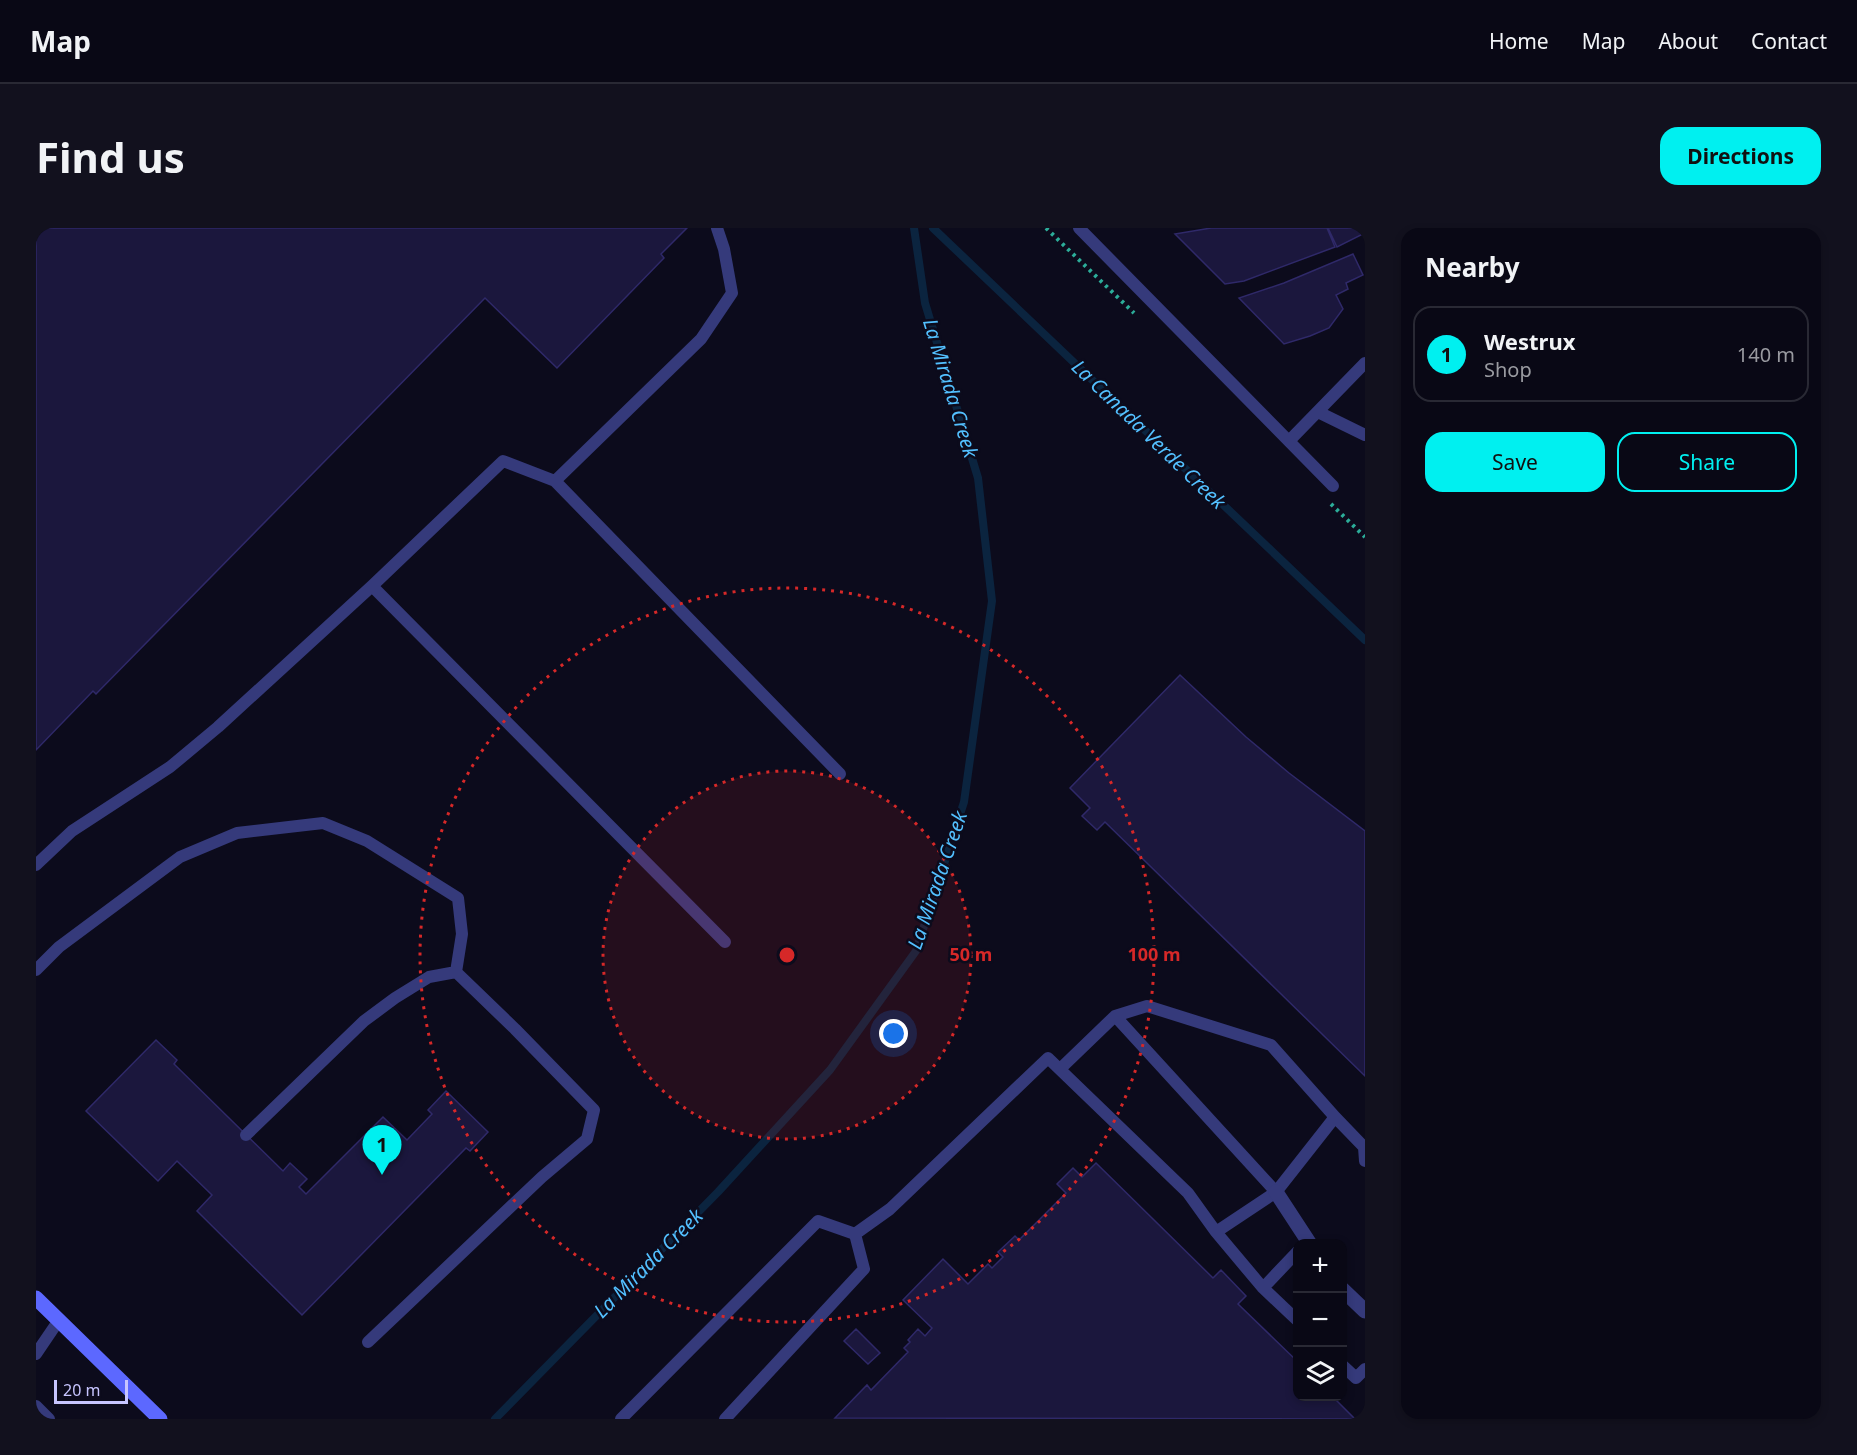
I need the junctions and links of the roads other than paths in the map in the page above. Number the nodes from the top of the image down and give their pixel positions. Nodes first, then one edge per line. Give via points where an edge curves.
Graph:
1 (717, 228) edge
2 (1079, 228) edge
3 (1365, 363) edge
4 (1318, 412) junction
5 (1365, 435) edge
6 (1289, 441) junction
7 (555, 481) junction
8 (1333, 486) dead end
9 (372, 586) junction
10 (840, 774) dead end
11 (36, 865) edge
12 (726, 942) dead end
13 (36, 970) edge
14 (456, 972) junction
15 (1115, 1016) junction
16 (1060, 1069) junction
17 (1335, 1117) junction
18 (246, 1135) dead end
19 (1365, 1161) edge
20 (1276, 1192) junction
21 (1216, 1232) junction
22 (855, 1234) junction
23 (1302, 1239) edge
24 (1293, 1257) edge
25 (1263, 1288) junction
26 (1347, 1293) edge
27 (36, 1298) edge
28 (1365, 1311) edge
29 (1293, 1317) edge
30 (59, 1320) junction
31 (368, 1342) dead end
32 (36, 1354) edge
33 (1365, 1369) edge
34 (1347, 1370) edge
35 (36, 1406) edge
36 (50, 1419) edge
37 (160, 1419) edge
38 (621, 1419) edge
39 (725, 1419) edge

1 - 7 lane via 732,293 701,339
2 - 6 lane
3 - 4 lane
4 - 5 lane
4 - 6 lane
6 - 8 lane
7 - 9 lane via 503,461
7 - 10 lane
9 - 11 lane via 170,767 72,831
9 - 12 lane
13 - 14 lane via 59,947 180,857 237,833 323,823 367,842 458,898 462,934
14 - 18 lane via 429,977 364,1021
14 - 31 lane via 594,1110 587,1139
15 - 16 lane
15 - 17 lane via 1147,1006 1271,1045
15 - 20 lane
16 - 21 lane via 1188,1193
16 - 22 lane via 1048,1058 890,1209
17 - 19 lane via 1364,1147
17 - 20 lane
20 - 21 lane
20 - 23 street
21 - 25 lane
22 - 38 lane via 818,1221
22 - 39 lane via 864,1269
24 - 25 lane
25 - 29 lane
26 - 28 street
27 - 30 main road
30 - 32 lane
30 - 37 main road
33 - 34 lane via 1356,1378
35 - 36 lane

